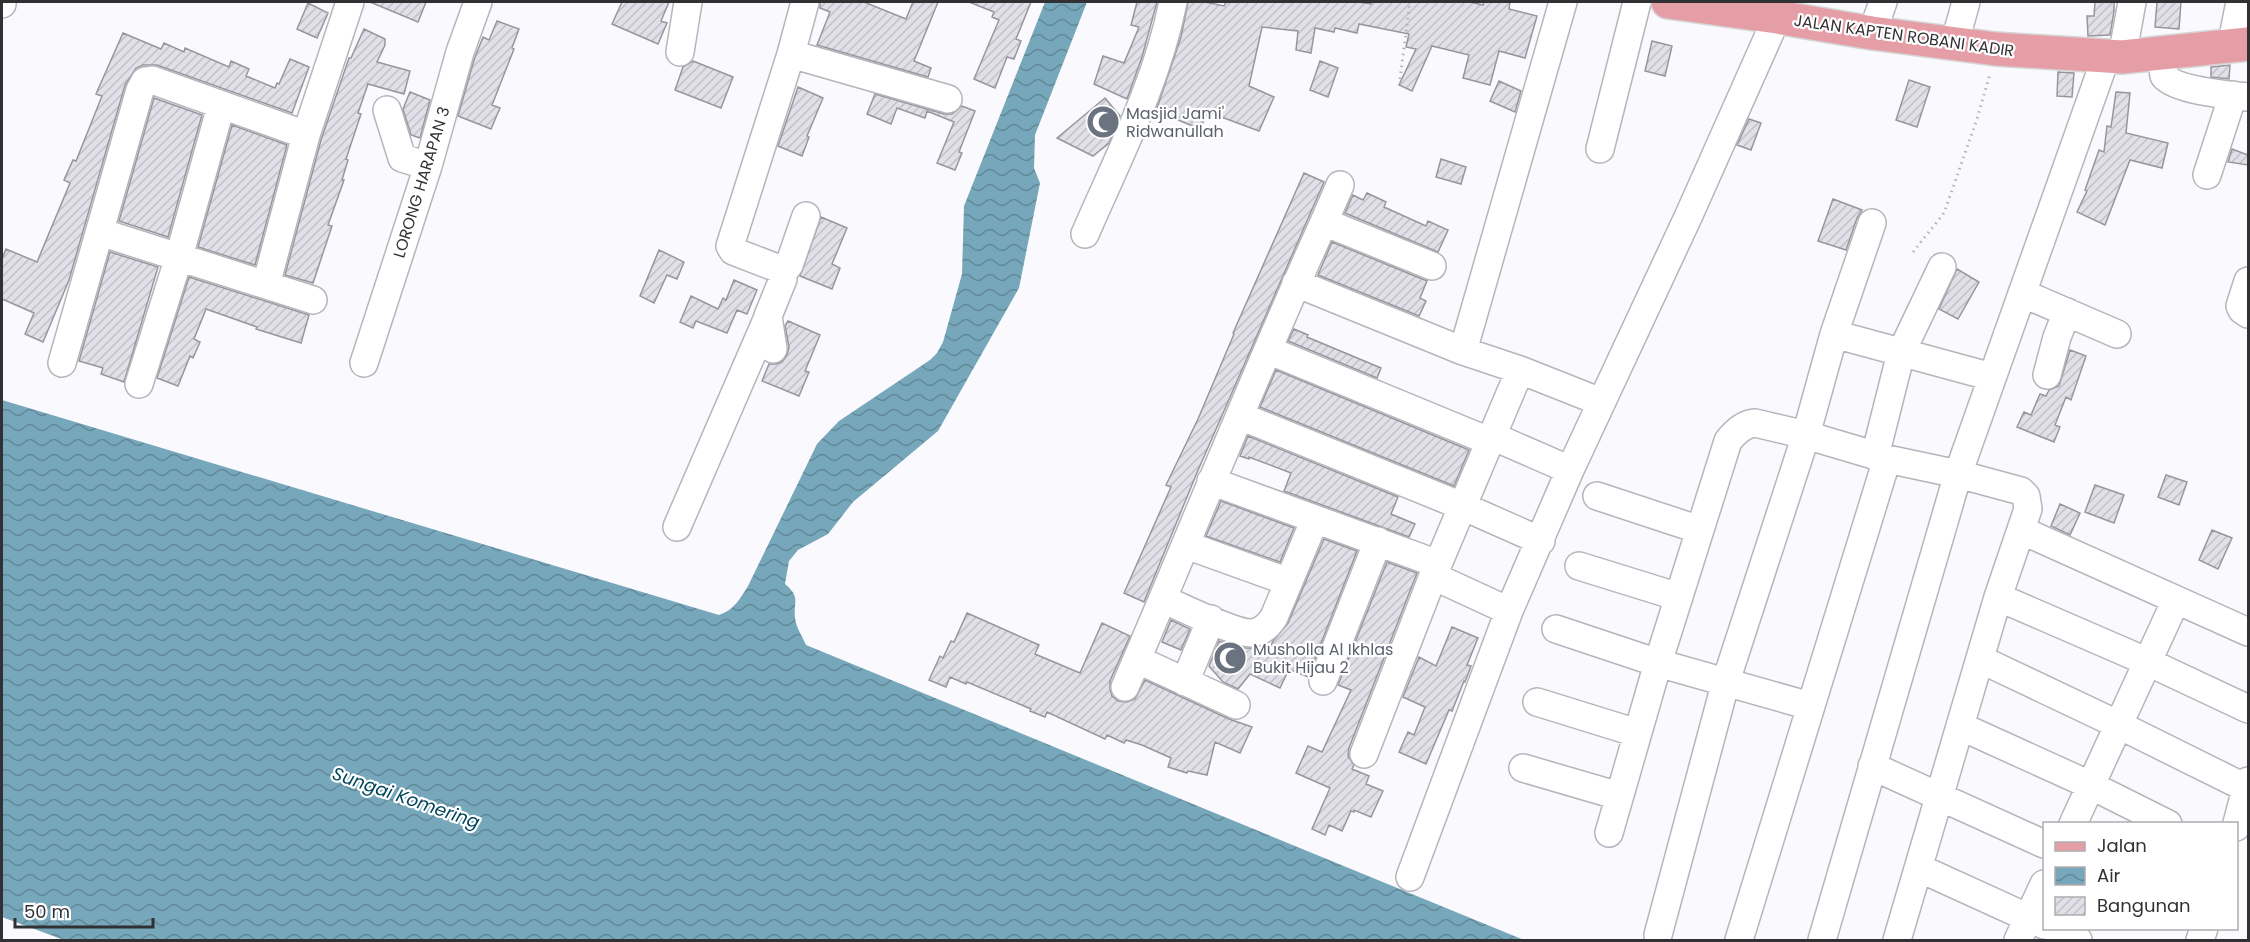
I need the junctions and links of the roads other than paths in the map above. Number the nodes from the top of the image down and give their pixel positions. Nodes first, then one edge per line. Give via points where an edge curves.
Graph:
1 (350, 2) edge
2 (478, 2) edge
3 (688, 2) edge
4 (805, 2) edge
5 (1173, 2) edge
6 (1563, 2) edge
7 (1637, 2) edge
8 (1668, 2) edge
9 (1882, 2) edge
10 (1966, 2) edge
11 (2132, 2) edge
12 (2240, 2) edge
13 (1777, 17) junction
14 (1872, 33) junction
15 (1954, 45) junction
16 (2240, 46) edge
17 (680, 52) dead end
18 (791, 54) junction
19 (2162, 54) junction
20 (2114, 57) junction
21 (2241, 96) edge
22 (948, 99) dead end
23 (221, 106) junction
24 (387, 110) dead end
25 (306, 135) junction
26 (1600, 149) dead end
27 (428, 166) junction
28 (2207, 175) dead end
29 (1340, 185) dead end
30 (806, 216) dead end
31 (1324, 222) junction
32 (1872, 223) dead end
33 (100, 232) junction
34 (1086, 234) dead end
35 (179, 257) junction
36 (1432, 266) dead end
37 (1942, 267) dead end
38 (783, 273) junction
39 (2248, 281) edge
40 (1296, 283) junction
41 (266, 285) junction
42 (2022, 293) junction
43 (313, 300) dead end
44 (2067, 312) junction
45 (2248, 314) edge
46 (768, 316) junction
47 (1834, 334) junction
48 (2116, 334) dead end
49 (773, 349) dead end
50 (1268, 350) junction
51 (1463, 351) junction
52 (1901, 353) junction
53 (62, 363) dead end
54 (364, 363) dead end
55 (1520, 370) junction
56 (2047, 375) dead end
57 (1992, 377) junction
58 (139, 384) dead end
59 (1601, 402) junction
60 (1240, 416) junction
61 (1806, 435) junction
62 (1491, 439) junction
63 (1881, 457) junction
64 (1570, 470) junction
65 (1958, 474) junction
66 (1211, 481) junction
67 (1597, 496) dead end
68 (1462, 506) junction
69 (1315, 519) junction
70 (677, 527) dead end
71 (1700, 530) junction
72 (2021, 530) junction
73 (1378, 541) junction
74 (1541, 541) junction
75 (1186, 545) junction
76 (1579, 566) dead end
77 (1436, 570) junction
78 (1289, 582) junction
79 (1679, 597) junction
80 (1998, 597) junction
81 (1163, 599) junction
82 (2176, 600) junction
83 (1509, 611) junction
84 (1211, 619) junction
85 (1556, 629) dead end
86 (2248, 632) edge
87 (1980, 659) junction
88 (2148, 662) junction
89 (1145, 663) dead end
90 (1658, 663) junction
91 (1323, 681) dead end
92 (1726, 681) junction
93 (1185, 682) junction
94 (1125, 687) dead end
95 (1537, 702) dead end
96 (1236, 705) dead end
97 (1810, 706) junction
98 (2248, 709) edge
99 (2120, 725) junction
100 (1960, 726) junction
101 (1637, 733) junction
102 (1364, 754) dead end
103 (1872, 766) junction
104 (1523, 768) dead end
105 (2090, 785) junction
106 (2247, 785) edge
107 (1619, 796) junction
108 (1938, 798) junction
109 (2074, 822) edge
110 (2164, 822) edge
111 (2237, 822) edge
112 (1609, 833) dead end
113 (2043, 844) edge
114 (1919, 868) junction
115 (1410, 877) dead end
116 (2043, 887) edge
117 (2030, 927) edge
118 (2057, 930) edge
119 (1658, 935) dead end
120 (1905, 938) edge
121 (1739, 940) edge
122 (1822, 940) edge
123 (2078, 940) edge

1 - 25 street
2 - 27 street, LORONG HARAPAN 3
3 - 17 street
4 - 18 street
5 - 34 street via 1152,80
6 - 51 street
7 - 26 street
8 - 13 main road, JALAN KAPTEN ROBANI KADIR
9 - 14 street
10 - 15 street
11 - 20 street
12 - 16 street
13 - 14 main road, JALAN KAPTEN ROBANI KADIR
13 - 59 street
14 - 15 main road, JALAN KAPTEN ROBANI KADIR
15 - 20 main road, JALAN KAPTEN ROBANI KADIR
16 - 19 main road, JALAN KAPTEN ROBANI KADIR
18 - 22 street
18 - 38 street via 730,246 733,251
19 - 20 main road, JALAN KAPTEN ROBANI KADIR
19 - 21 street via 2166,80
20 - 42 street
21 - 28 street
23 - 25 street
23 - 33 street via 152,80 145,81
23 - 35 street
24 - 27 street via 402,158
25 - 41 street
27 - 54 street, LORONG HARAPAN 3
29 - 31 street
30 - 38 street
31 - 36 street
31 - 40 street
32 - 47 street
33 - 35 street
33 - 53 street
35 - 41 street
35 - 58 street
37 - 52 street
38 - 46 street
39 - 45 street via 2240,306
40 - 50 street
40 - 51 street
41 - 43 street
42 - 44 street
42 - 57 street
44 - 48 street
44 - 56 street
46 - 49 street
46 - 70 street
47 - 52 street
47 - 61 street
50 - 60 street
50 - 62 street
51 - 55 street
52 - 57 street
52 - 63 street
55 - 59 street
55 - 62 street
57 - 65 street
59 - 64 street
60 - 66 street
60 - 68 street
61 - 63 street
61 - 71 street via 1755,423 1740,429 1728,441
61 - 92 street
62 - 64 street
62 - 68 street
63 - 65 street
63 - 97 street
64 - 74 street
65 - 72 street via 2021,491 2028,509
65 - 103 street
66 - 69 street
66 - 75 street
67 - 71 street
68 - 74 street
68 - 77 street
69 - 73 street
69 - 78 street
71 - 79 street
72 - 80 street
72 - 82 street
73 - 77 street
73 - 91 street
74 - 83 street
75 - 78 street
75 - 81 street
76 - 79 street
77 - 83 street
77 - 102 street
78 - 84 street via 1269,625 1257,632 1244,632
79 - 90 street
80 - 87 street
80 - 88 street
81 - 84 street
81 - 94 street
82 - 86 street
82 - 88 street
83 - 115 street
84 - 93 street
85 - 90 street
87 - 99 street
87 - 100 street
88 - 98 street
88 - 99 street
89 - 93 street
90 - 92 street
90 - 101 street
92 - 97 street
92 - 119 street
93 - 96 street
95 - 101 street
97 - 121 street
99 - 105 street
99 - 106 street
100 - 105 street
100 - 108 street
101 - 107 street
103 - 108 street
103 - 122 street
104 - 107 street
105 - 109 street
105 - 110 street
106 - 111 street
107 - 112 street
108 - 113 street
108 - 114 street
114 - 117 street
114 - 120 street
116 - 117 street
118 - 123 street

